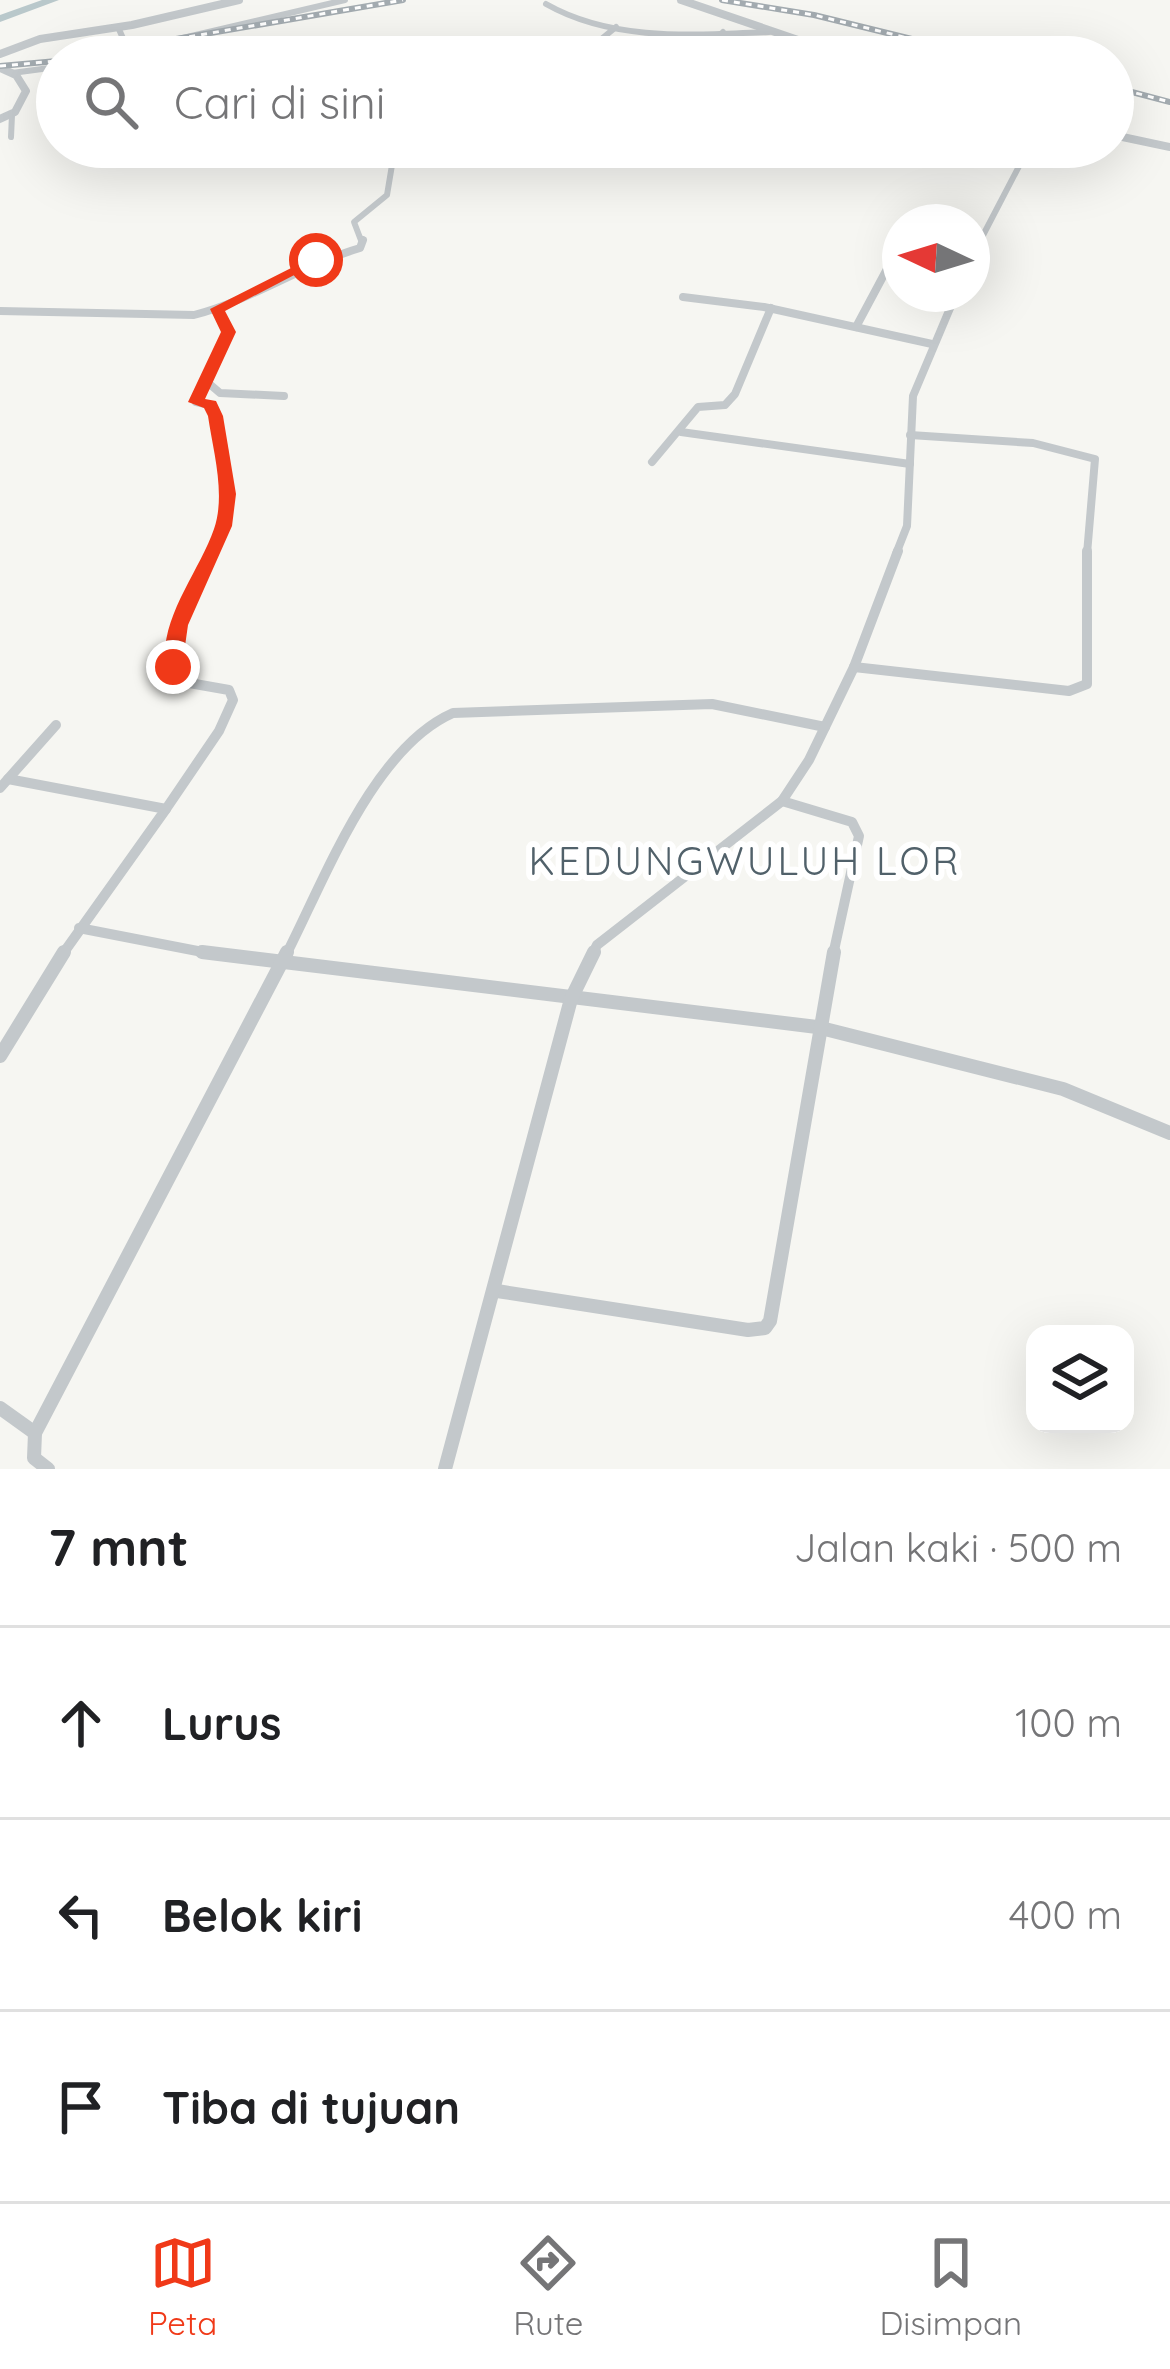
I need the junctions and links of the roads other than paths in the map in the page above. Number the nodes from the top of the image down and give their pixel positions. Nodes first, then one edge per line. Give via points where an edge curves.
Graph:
1 (238, 0) edge
2 (277, 0) edge
3 (345, 0) edge
4 (681, 0) edge
5 (546, 4) dead end
6 (282, 13) junction
7 (118, 27) junction
8 (616, 27) junction
9 (724, 32) junction
10 (769, 32) junction
11 (60, 36) edge
12 (122, 36) edge
13 (190, 36) edge
14 (605, 36) edge
15 (720, 36) edge
16 (782, 36) edge
17 (36, 40) edge
18 (0, 54) edge
19 (0, 68) edge
20 (36, 70) edge
21 (12, 73) junction
22 (12, 115) junction
23 (0, 119) edge
24 (11, 137) dead end
25 (1134, 139) edge
26 (1170, 147) edge
27 (392, 168) edge
28 (1018, 168) edge
29 (990, 222) edge
30 (882, 278) edge
31 (683, 296) dead end
32 (0, 298) edge
33 (771, 308) junction
34 (217, 309) junction
35 (4, 311) edge
36 (947, 312) edge
37 (856, 327) junction
38 (932, 344) junction
39 (206, 381) junction
40 (284, 396) dead end
41 (681, 432) junction
42 (910, 435) junction
43 (652, 463) dead end
44 (910, 464) junction
45 (854, 667) junction
46 (56, 725) dead end
47 (825, 728) junction
48 (4, 783) edge
49 (782, 801) junction
50 (166, 809) junction
51 (79, 928) junction
52 (279, 964) junction
53 (571, 999) junction
54 (817, 1027) junction
55 (0, 1056) edge
56 (1170, 1133) edge
57 (497, 1291) junction
58 (0, 1408) edge
59 (35, 1433) junction
60 (48, 1469) edge
61 (446, 1469) edge

1 - 7 street
2 - 6 street
3 - 6 street
4 - 10 street
5 - 8 street
6 - 13 street
7 - 11 street
7 - 12 street
8 - 9 street via 651,36
8 - 14 street
9 - 10 street
9 - 15 street
10 - 16 street
17 - 18 street
19 - 21 street
20 - 21 street
21 - 22 street via 26,91
22 - 23 street
22 - 24 street
25 - 26 street
27 - 34 street via 387,195 354,222 360,248 316,260
28 - 29 street
30 - 37 street
31 - 33 street
32 - 35 street
33 - 37 street
33 - 41 street via 735,394 725,404 698,407
34 - 35 street via 184,316
34 - 39 street via 229,332
36 - 38 street
37 - 38 street
38 - 42 street via 916,383
39 - 40 street via 220,393
39 - 50 street via 196,402 215,416 226,510 179,625 173,674 234,694
41 - 43 street
41 - 44 street
42 - 44 street
42 - 45 street via 1044,446 1095,459 1087,684 1069,691
44 - 45 street via 907,526
45 - 47 street
46 - 48 street
47 - 49 street
47 - 52 street via 712,704 439,717 383,769
48 - 50 street
49 - 53 street via 597,945
49 - 54 street via 859,830
50 - 51 street
51 - 52 street
51 - 55 street
52 - 53 street
52 - 59 street
53 - 54 street
53 - 57 street
54 - 56 street via 1063,1089
54 - 57 street via 766,1328
57 - 61 street
58 - 59 street
59 - 60 street via 34,1458

